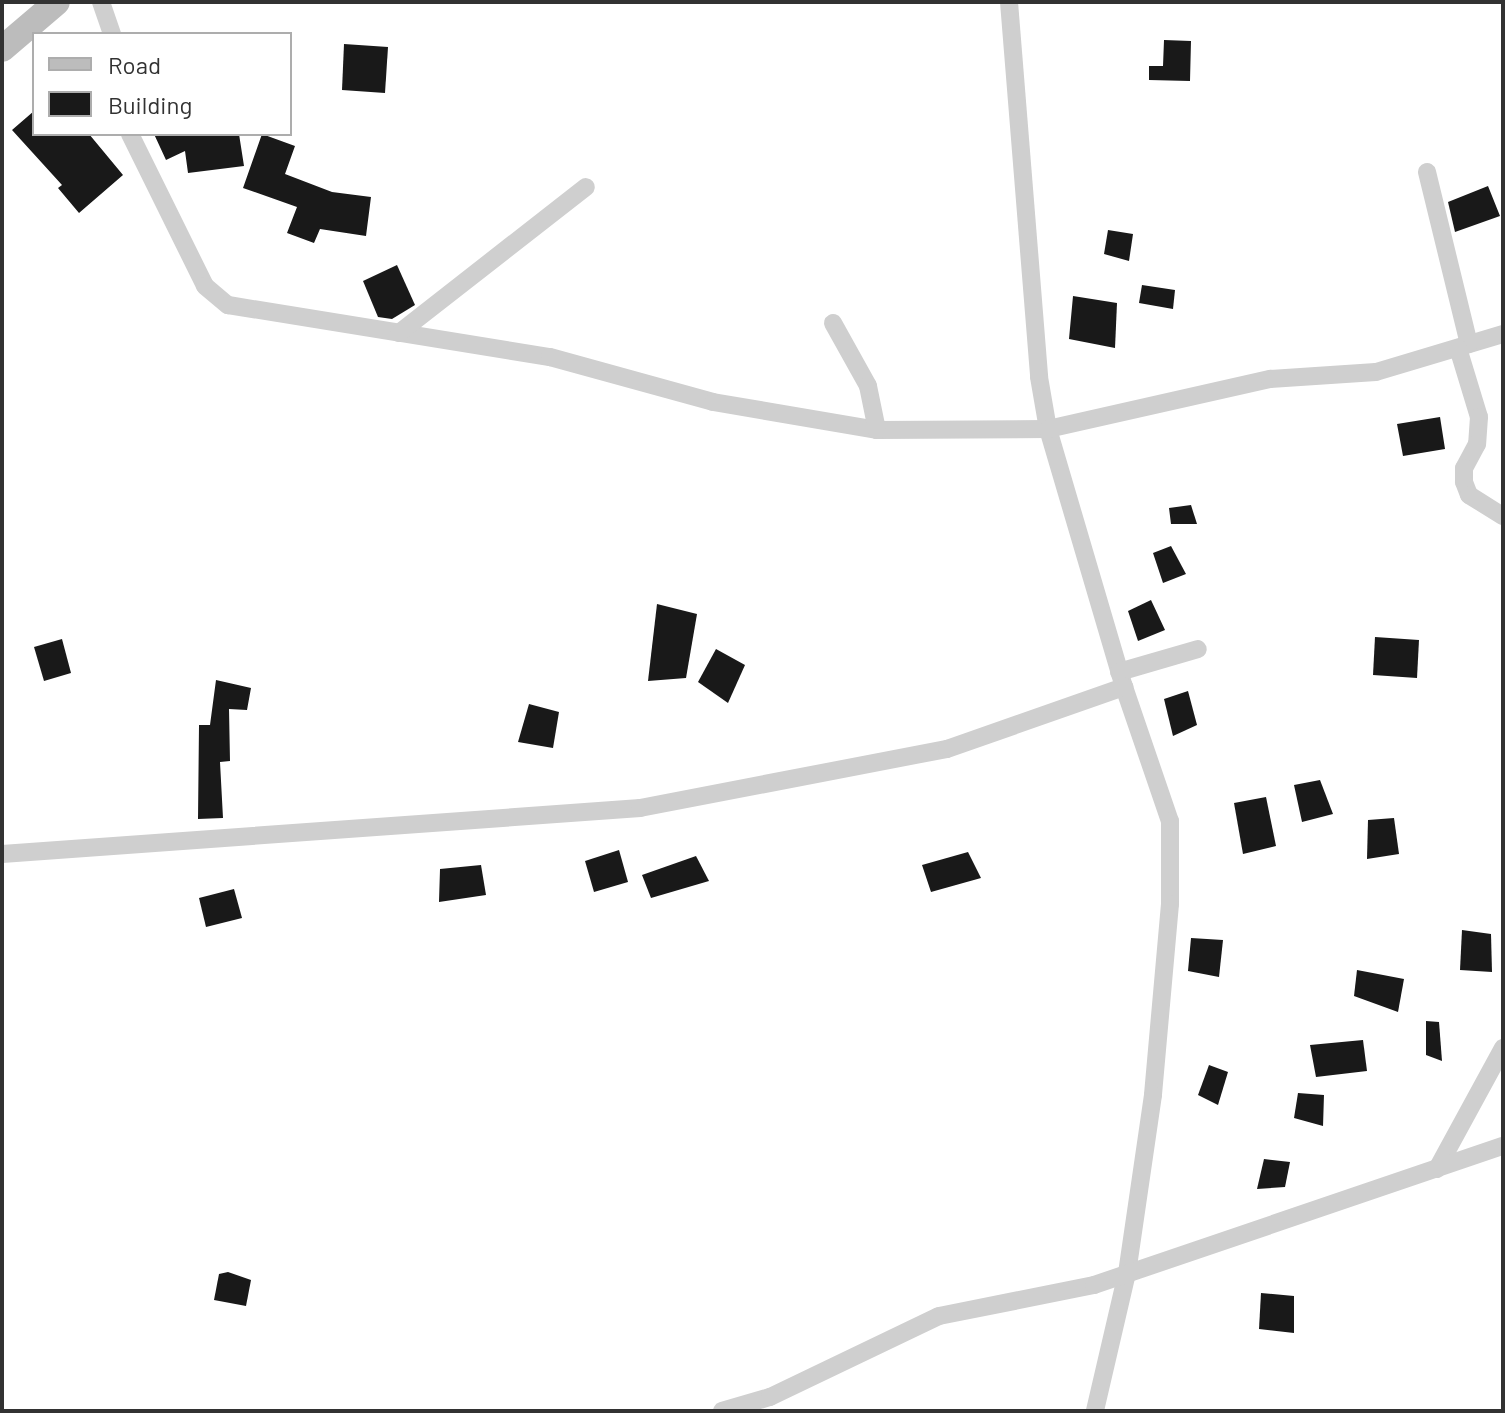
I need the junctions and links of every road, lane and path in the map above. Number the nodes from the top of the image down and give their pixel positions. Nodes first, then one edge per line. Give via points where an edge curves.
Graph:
1 (57, 2) edge
2 (101, 2) edge
3 (1009, 2) edge
4 (111, 32) edge
5 (2, 49) edge
6 (131, 136) edge
7 (1427, 172) dead end
8 (586, 187) dead end
9 (833, 323) dead end
10 (399, 333) junction
11 (1503, 334) edge
12 (1464, 346) junction
13 (1048, 429) junction
14 (877, 430) junction
15 (1503, 516) edge
16 (1198, 649) dead end
17 (1122, 680) junction
18 (2, 854) edge
19 (1503, 1048) edge
20 (1503, 1146) edge
21 (1437, 1169) junction
22 (1127, 1273) junction
23 (722, 1411) edge
24 (1095, 1411) edge

1 - 5 main road
2 - 4 street
3 - 13 street
6 - 10 street via 205,286 217,300 246,311
7 - 12 street
8 - 10 street
9 - 14 street via 868,386
10 - 14 street via 563,360 713,402
11 - 12 street
12 - 13 street via 1376,372 1270,379
12 - 15 street via 1479,417 1477,444 1464,468 1464,482 1469,495
13 - 14 street
13 - 17 street
16 - 17 street
17 - 18 street via 947,749 640,808
17 - 22 street via 1170,821 1170,904 1153,1095
19 - 21 street
20 - 21 street
21 - 22 street
22 - 23 street via 1094,1285 939,1316 770,1397
22 - 24 street

